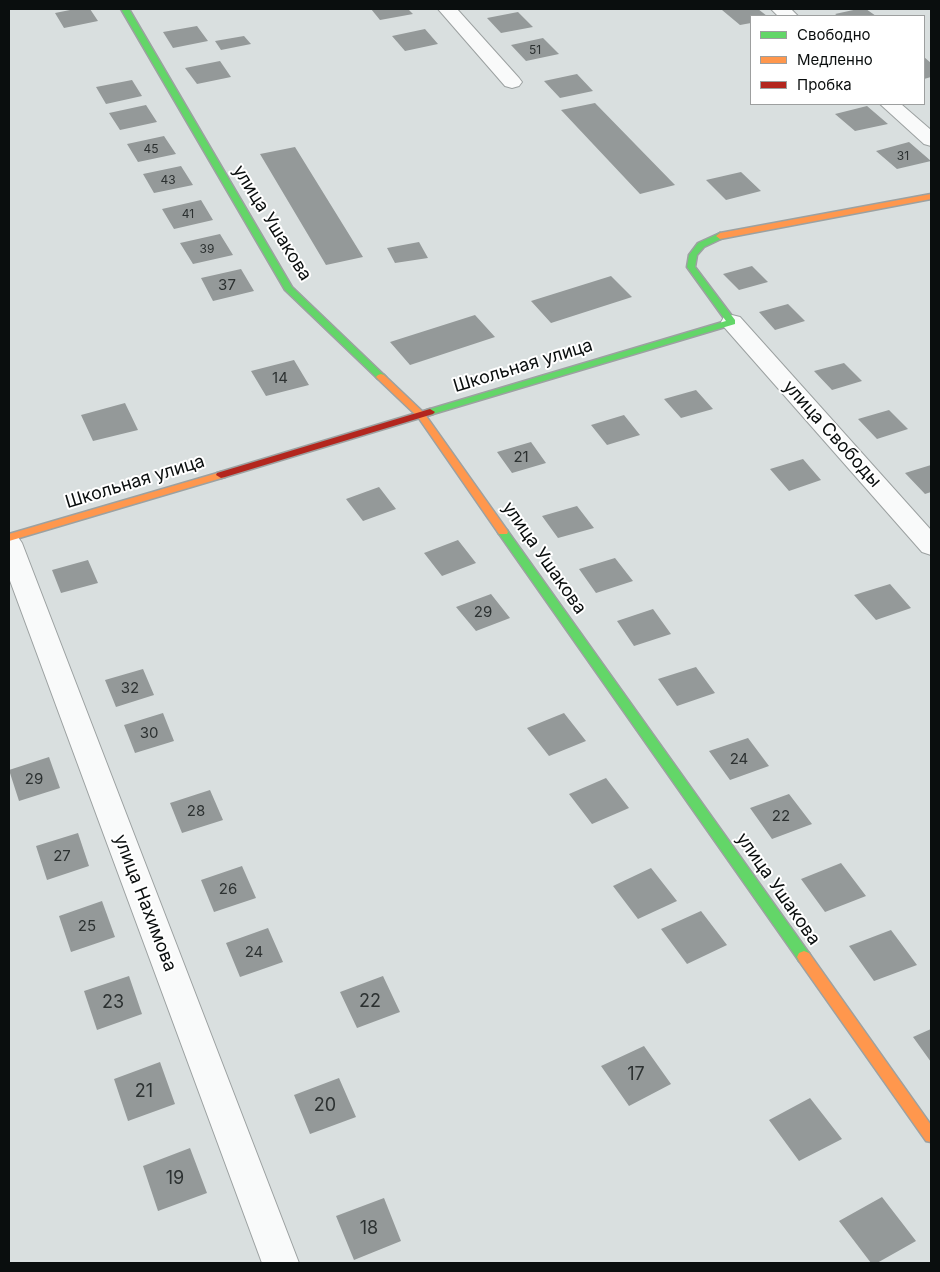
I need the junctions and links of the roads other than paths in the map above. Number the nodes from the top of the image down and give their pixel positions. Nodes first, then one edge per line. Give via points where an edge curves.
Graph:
1 (124, 9) edge
2 (447, 9) edge
3 (512, 82) dead end
4 (891, 105) edge
5 (931, 140) edge
6 (931, 196) edge
7 (732, 322) junction
8 (421, 415) junction
9 (9, 538) edge
10 (9, 543) edge
11 (931, 546) edge
12 (931, 1136) edge
13 (280, 1263) edge

1 - 8 street, улица Ушакова via 288,288
2 - 3 street
4 - 5 street
6 - 7 street via 716,237 701,245 692,255 691,266
7 - 8 street, Школьная улица
7 - 11 street, улица Свободы
8 - 9 street, Школьная улица
8 - 12 street, улица Ушакова
10 - 13 street, улица Нахимова

